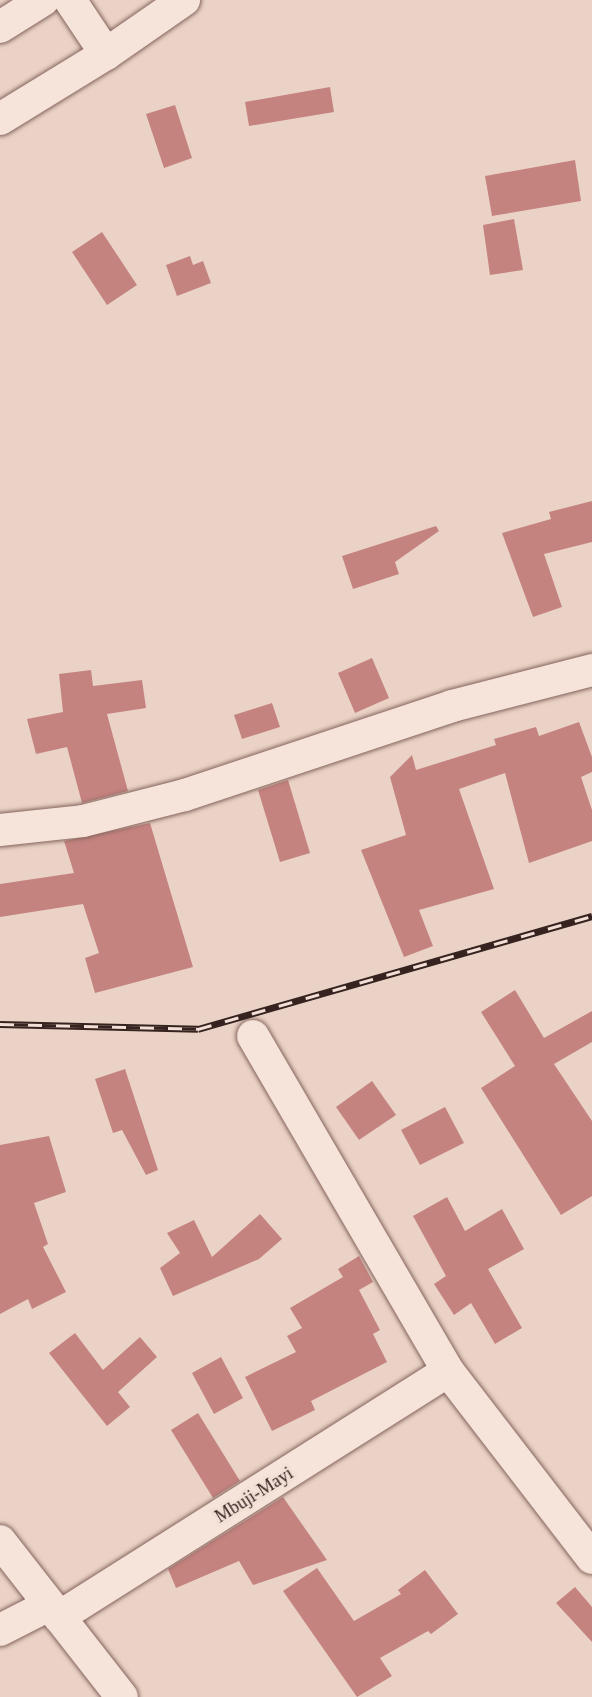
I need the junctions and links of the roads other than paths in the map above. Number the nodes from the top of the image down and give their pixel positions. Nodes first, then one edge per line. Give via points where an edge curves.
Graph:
1 (43, 0) edge
2 (70, 0) edge
3 (184, 0) edge
4 (0, 27) edge
5 (106, 54) junction
6 (0, 119) edge
7 (592, 670) edge
8 (0, 830) edge
9 (253, 1036) dead end
10 (448, 1371) junction
11 (0, 1541) edge
12 (592, 1558) edge
13 (54, 1611) junction
14 (0, 1630) edge
15 (122, 1697) edge

1 - 4 street
2 - 5 street
3 - 5 street
5 - 6 street
7 - 8 street via 452,706 185,795 83,821
9 - 10 street
10 - 12 street
10 - 13 street, Mbuji-Mayi
11 - 13 street
13 - 14 street, Mbuji-Mayi
13 - 15 street

